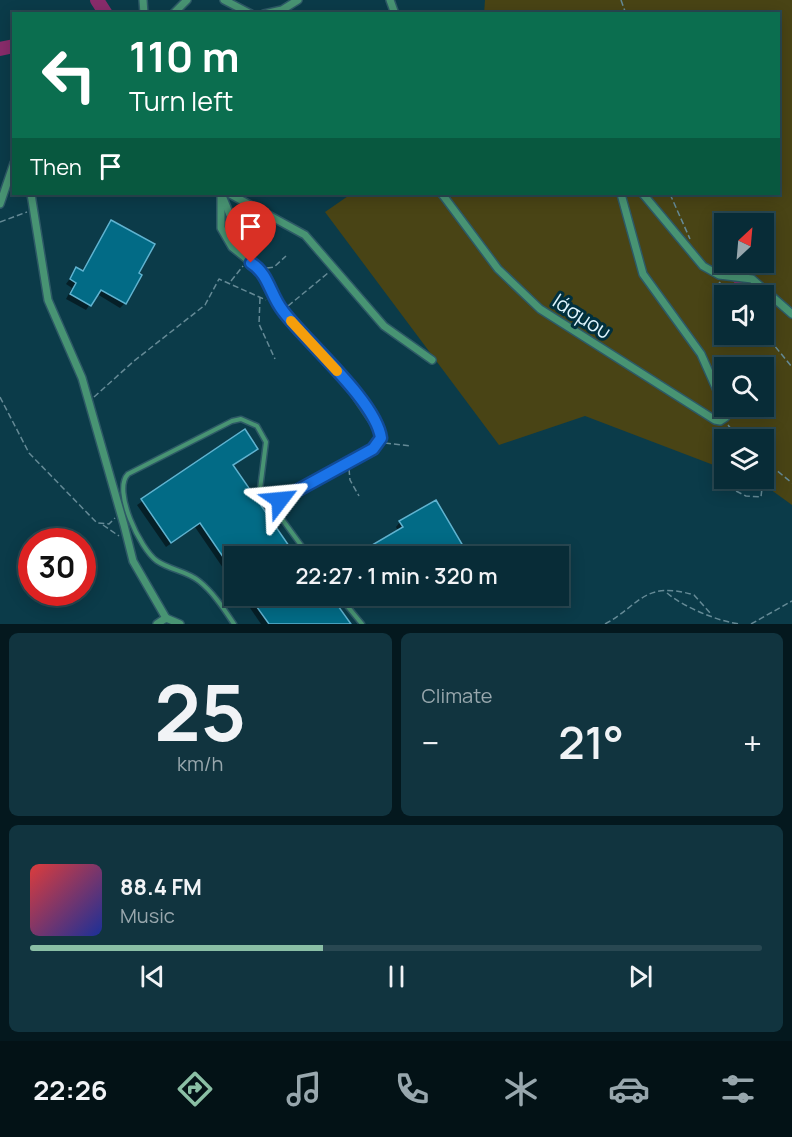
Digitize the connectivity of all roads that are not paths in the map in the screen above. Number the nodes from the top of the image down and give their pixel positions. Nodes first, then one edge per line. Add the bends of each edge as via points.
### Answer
1 (187, 0) edge
2 (224, 0) edge
3 (298, 0) edge
4 (175, 12) edge
5 (247, 12) edge
6 (273, 12) edge
7 (12, 169) edge
8 (31, 195) edge
9 (221, 195) edge
10 (221, 195) edge
11 (232, 195) edge
12 (443, 195) edge
13 (621, 195) edge
14 (644, 195) edge
15 (0, 204) edge
16 (237, 232) dead end
17 (792, 314) edge
18 (432, 360) dead end
19 (714, 383) edge
20 (725, 417) edge
21 (280, 500) dead end
22 (302, 546) edge
23 (347, 606) edge
24 (166, 618) junction
25 (157, 624) edge
26 (180, 624) edge
27 (234, 624) edge
28 (362, 624) edge

1 - 4 street
2 - 5 street
3 - 6 street
7 - 15 street
8 - 24 street via 48,300 82,378 133,561
9 - 16 street
10 - 21 street via 221,228 232,247 261,270 276,303 358,396 380,432 380,441 373,449
11 - 18 street via 305,235 384,326
12 - 20 street, Ιάσμου via 498,269 540,309 707,415 720,421
13 - 19 street via 643,274 701,354
14 - 17 street via 703,266 714,273 738,275 758,283
22 - 27 lane via 260,489 267,448 264,436 252,422 237,420 133,471 123,482 131,520 147,552 157,561 193,576
23 - 28 lane
24 - 25 street
24 - 26 street

